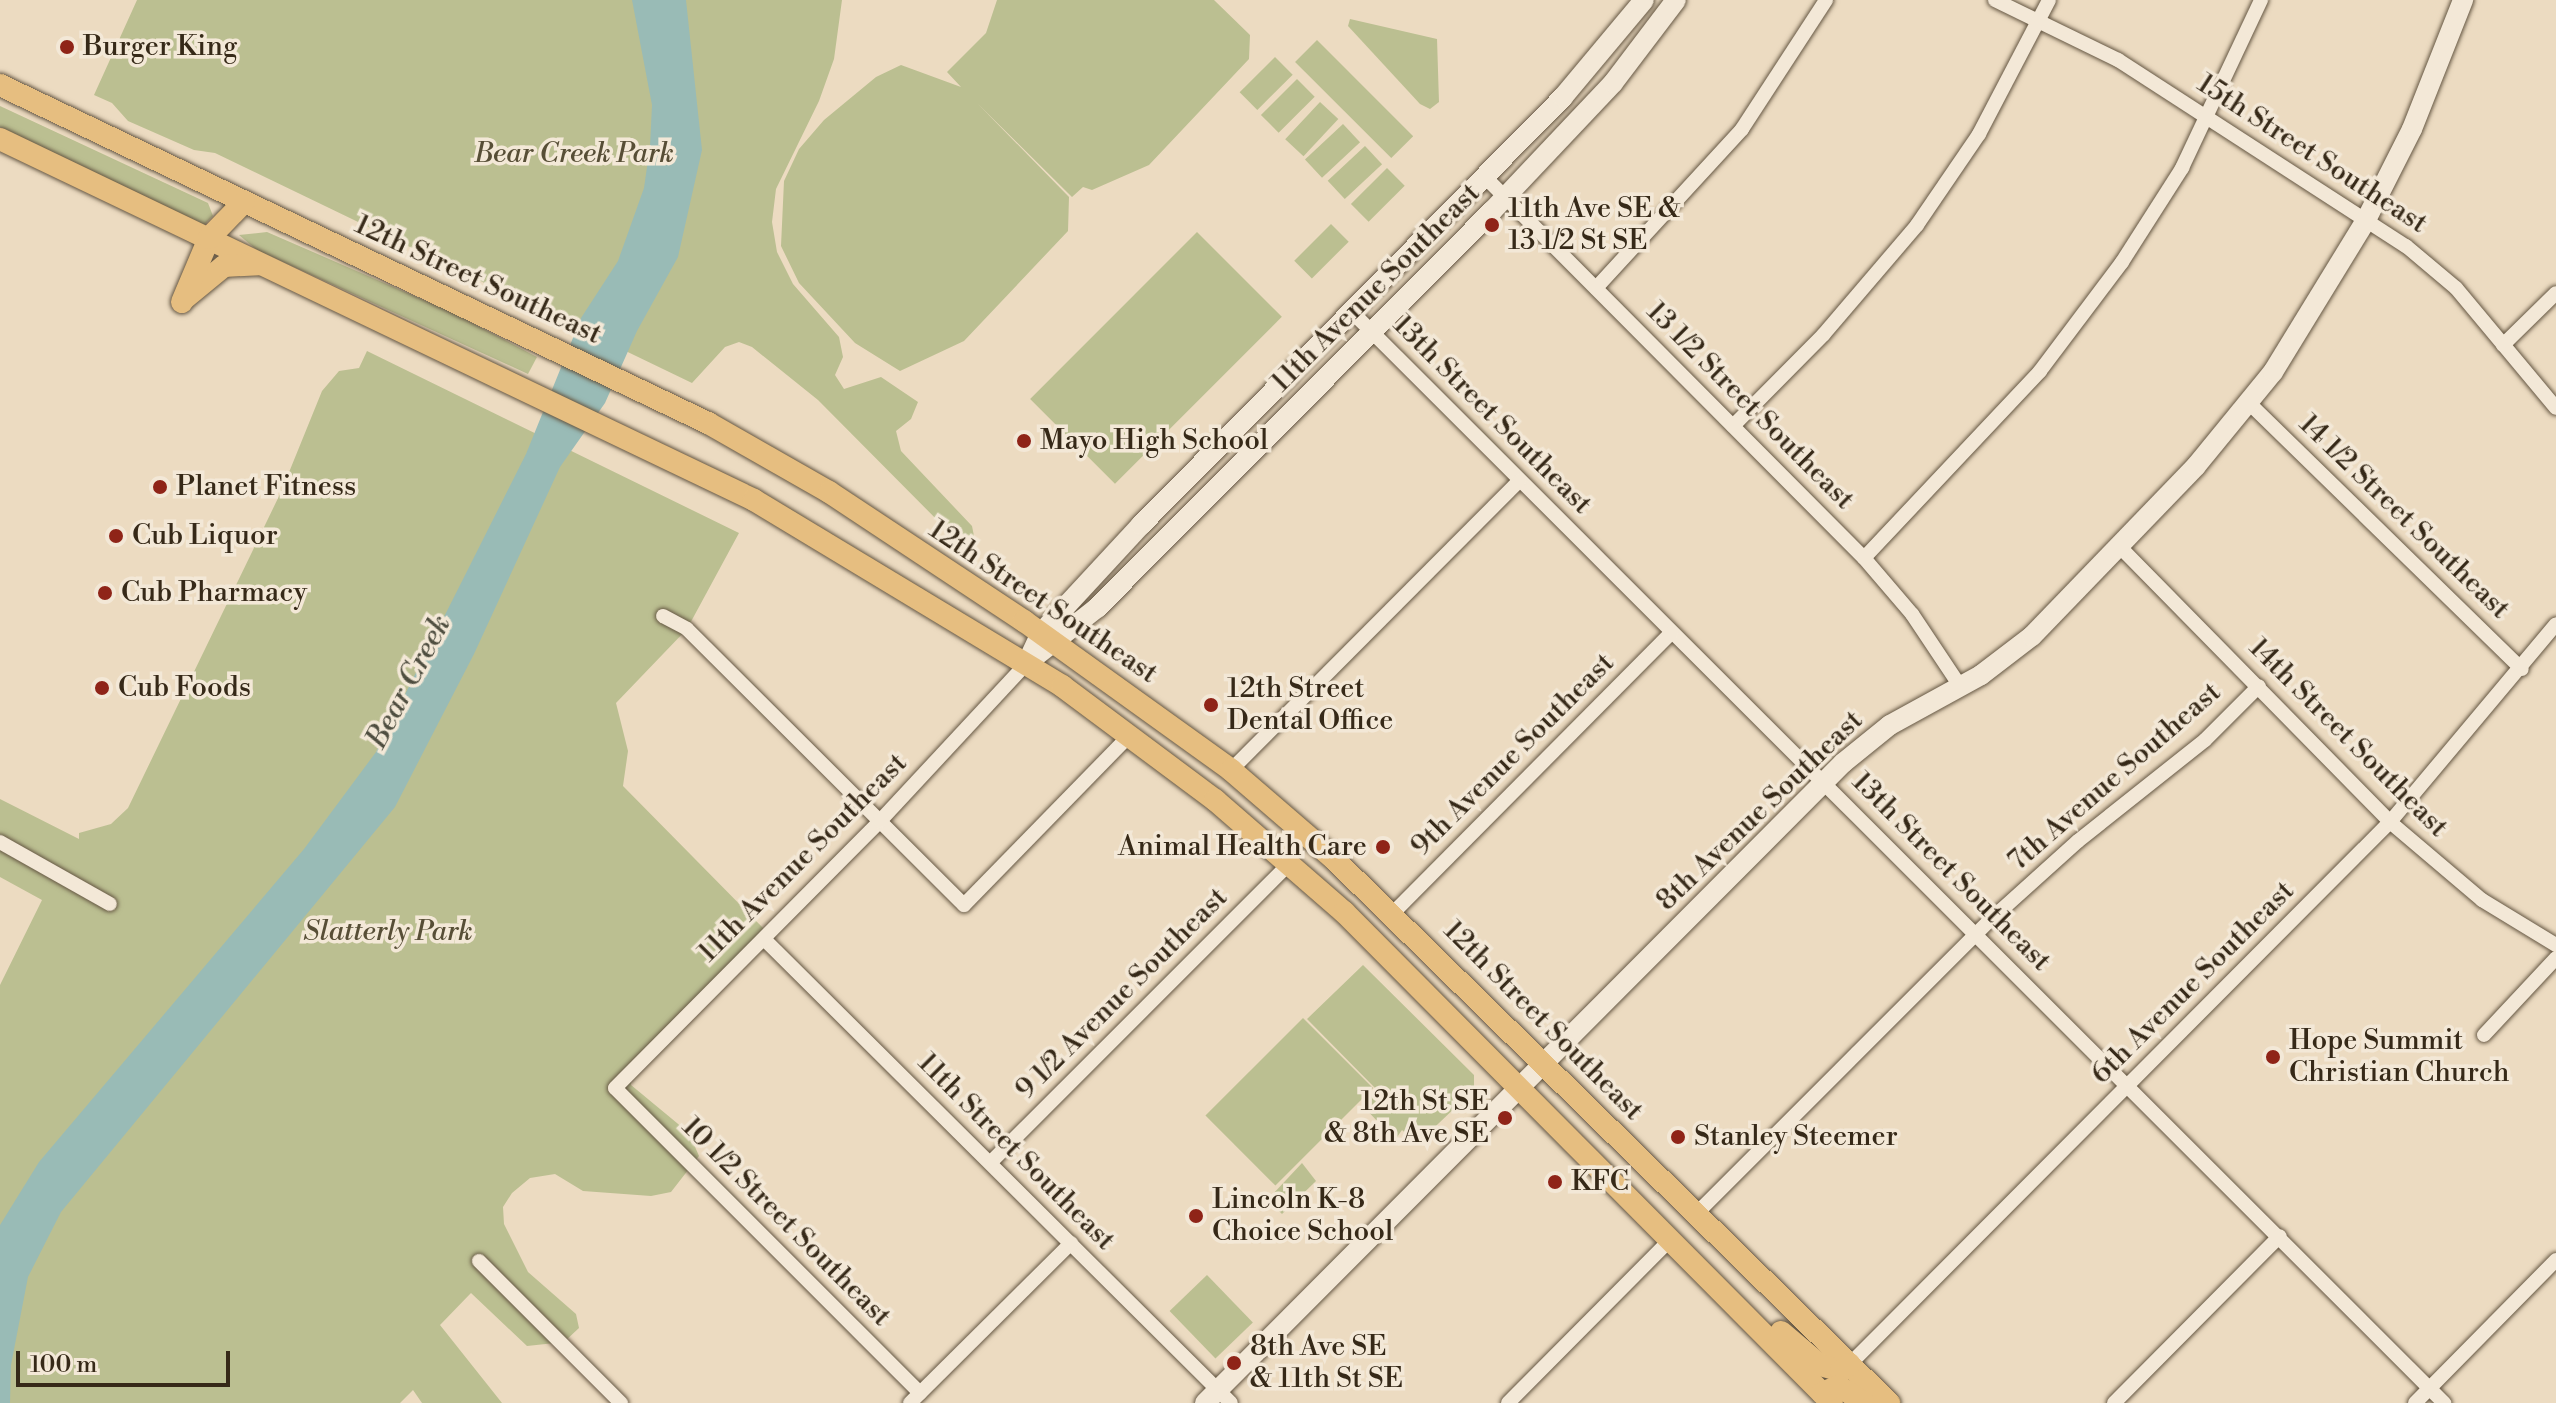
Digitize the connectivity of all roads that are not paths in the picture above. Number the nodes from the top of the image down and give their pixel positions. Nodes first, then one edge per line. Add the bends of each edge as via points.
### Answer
1 (1644, 0) edge
2 (1676, 0) edge
3 (1826, 0) edge
4 (1995, 0) edge
5 (2049, 0) edge
6 (2261, 0) edge
7 (2463, 0) edge
8 (2040, 21) junction
9 (0, 85) edge
10 (2208, 117) junction
11 (0, 139) edge
12 (1485, 177) junction
13 (1505, 197) junction
14 (244, 202) junction
15 (2366, 220) junction
16 (209, 238) junction
17 (264, 265) junction
18 (1596, 288) junction
19 (2556, 293) edge
20 (1352, 312) junction
21 (1373, 332) junction
22 (2503, 345) junction
23 (2249, 403) junction
24 (2556, 408) edge
25 (1733, 426) junction
26 (1520, 480) junction
27 (2120, 547) junction
28 (1864, 558) junction
29 (663, 616) dead end
30 (2556, 624) edge
31 (1671, 633) junction
32 (1048, 639) junction
33 (1027, 663) junction
34 (2522, 669) junction
35 (1960, 686) junction
36 (2259, 686) junction
37 (1129, 736) junction
38 (1231, 770) junction
39 (1824, 782) junction
40 (880, 821) junction
41 (2390, 822) junction
42 (0, 842) edge
43 (1290, 863) junction
44 (110, 904) dead end
45 (1393, 913) junction
46 (1976, 934) junction
47 (764, 939) junction
48 (2556, 945) edge
49 (2556, 958) edge
50 (2484, 1035) dead end
51 (1543, 1065) junction
52 (2128, 1085) junction
53 (1521, 1087) junction
54 (615, 1088) joint
55 (991, 1162) junction
56 (1698, 1212) junction
57 (2280, 1236) junction
58 (1671, 1239) junction
59 (1071, 1243) junction
60 (2556, 1260) edge
61 (479, 1261) dead end
62 (1739, 1309) junction
63 (1850, 1364) junction
64 (2429, 1389) junction
65 (915, 1398) edge
66 (1218, 1399) edge
67 (1822, 1400) edge
68 (621, 1403) edge
69 (1508, 1403) edge
70 (1864, 1403) edge
71 (1889, 1403) edge
72 (2114, 1403) edge
73 (2415, 1403) edge
74 (2444, 1403) edge

1 - 12 street, 11th Avenue Southeast via 1580,79
2 - 13 street, 11th Avenue Southeast via 1613,83
3 - 18 street via 1742,129
4 - 8 street, 15th Street Southeast
5 - 8 street
6 - 10 street
7 - 15 street, 8th Avenue Southeast via 2412,129
8 - 10 street, 15th Street Southeast via 2118,60
8 - 25 street via 1979,134 1917,225 1824,334
9 - 14 main road, 12th Street Southeast
10 - 15 street, 15th Street Southeast
10 - 28 street via 2149,222 2085,314 1967,453
11 - 16 main road
12 - 13 street, 13 1/2 Street Southeast
12 - 20 street, 11th Avenue Southeast
13 - 18 street, 13 1/2 Street Southeast
13 - 21 street, 11th Avenue Southeast
14 - 16 main road
14 - 32 main road, 12th Street Southeast via 641,390 829,492
15 - 22 street, 15th Street Southeast via 2432,267
15 - 23 street, 8th Avenue Southeast
16 - 17 main road
16 - 17 main road via 182,302 224,266
17 - 33 main road via 754,500
18 - 25 street, 13 1/2 Street Southeast
19 - 22 street
20 - 21 street, 13th Street Southeast
20 - 32 street, 11th Avenue Southeast via 1177,487
21 - 26 street, 13th Street Southeast
21 - 32 street, 11th Avenue Southeast
22 - 24 street, 15th Street Southeast
23 - 27 street, 8th Avenue Southeast
23 - 34 street, 14 1/2 Street Southeast
25 - 28 street, 13 1/2 Street Southeast
26 - 31 street, 13th Street Southeast
26 - 38 street
27 - 35 street, 8th Avenue Southeast via 2032,636
27 - 36 street, 14th Street Southeast
28 - 35 street, 13 1/2 Street Southeast via 1912,614
29 - 40 street via 687,629
30 - 34 street, 6th Avenue Southeast
31 - 39 street, 13th Street Southeast
31 - 45 street, 9th Avenue Southeast
32 - 33 street, 11th Avenue Southeast
32 - 38 main road, 12th Street Southeast
33 - 37 main road
33 - 40 street, 11th Avenue Southeast
34 - 41 street, 6th Avenue Southeast
35 - 39 street, 8th Avenue Southeast via 1890,725
36 - 41 street, 14th Street Southeast
36 - 46 street, 7th Avenue Southeast via 2205,740 2068,850
37 - 40 street via 964,905
37 - 43 main road
38 - 45 main road, 12th Street Southeast
39 - 46 street, 13th Street Southeast
39 - 51 street, 8th Avenue Southeast
40 - 47 street, 11th Avenue Southeast
41 - 48 street, 14th Street Southeast via 2482,900
41 - 52 street, 6th Avenue Southeast
42 - 44 street
43 - 53 main road
43 - 55 street, 9 1/2 Avenue Southeast
45 - 51 main road, 12th Street Southeast
46 - 52 street, 13th Street Southeast
46 - 56 street, 7th Avenue Southeast
47 - 54 street, 11th Avenue Southeast
47 - 55 street, 11th Street Southeast
49 - 50 street
51 - 53 street, 8th Avenue Southeast
51 - 56 main road, 12th Street Southeast
52 - 57 street, 13th Street Southeast
52 - 63 street, 6th Avenue Southeast
53 - 58 main road
53 - 66 street, 8th Avenue Southeast
54 - 65 street, 10 1/2 Street Southeast
55 - 59 street, 11th Street Southeast
56 - 63 main road, 12th Street Southeast
57 - 64 street, 13th Street Southeast
57 - 72 street
58 - 62 main road
58 - 69 street
59 - 65 street
59 - 66 street, 11th Street Southeast
60 - 64 street
61 - 68 street
62 - 63 main road via 1760,1315 1820,1365 1841,1371
62 - 67 main road
63 - 71 main road, 12th Street Southeast
64 - 73 street
64 - 74 street, 13th Street Southeast
67 - 70 main road via 1839,1386

